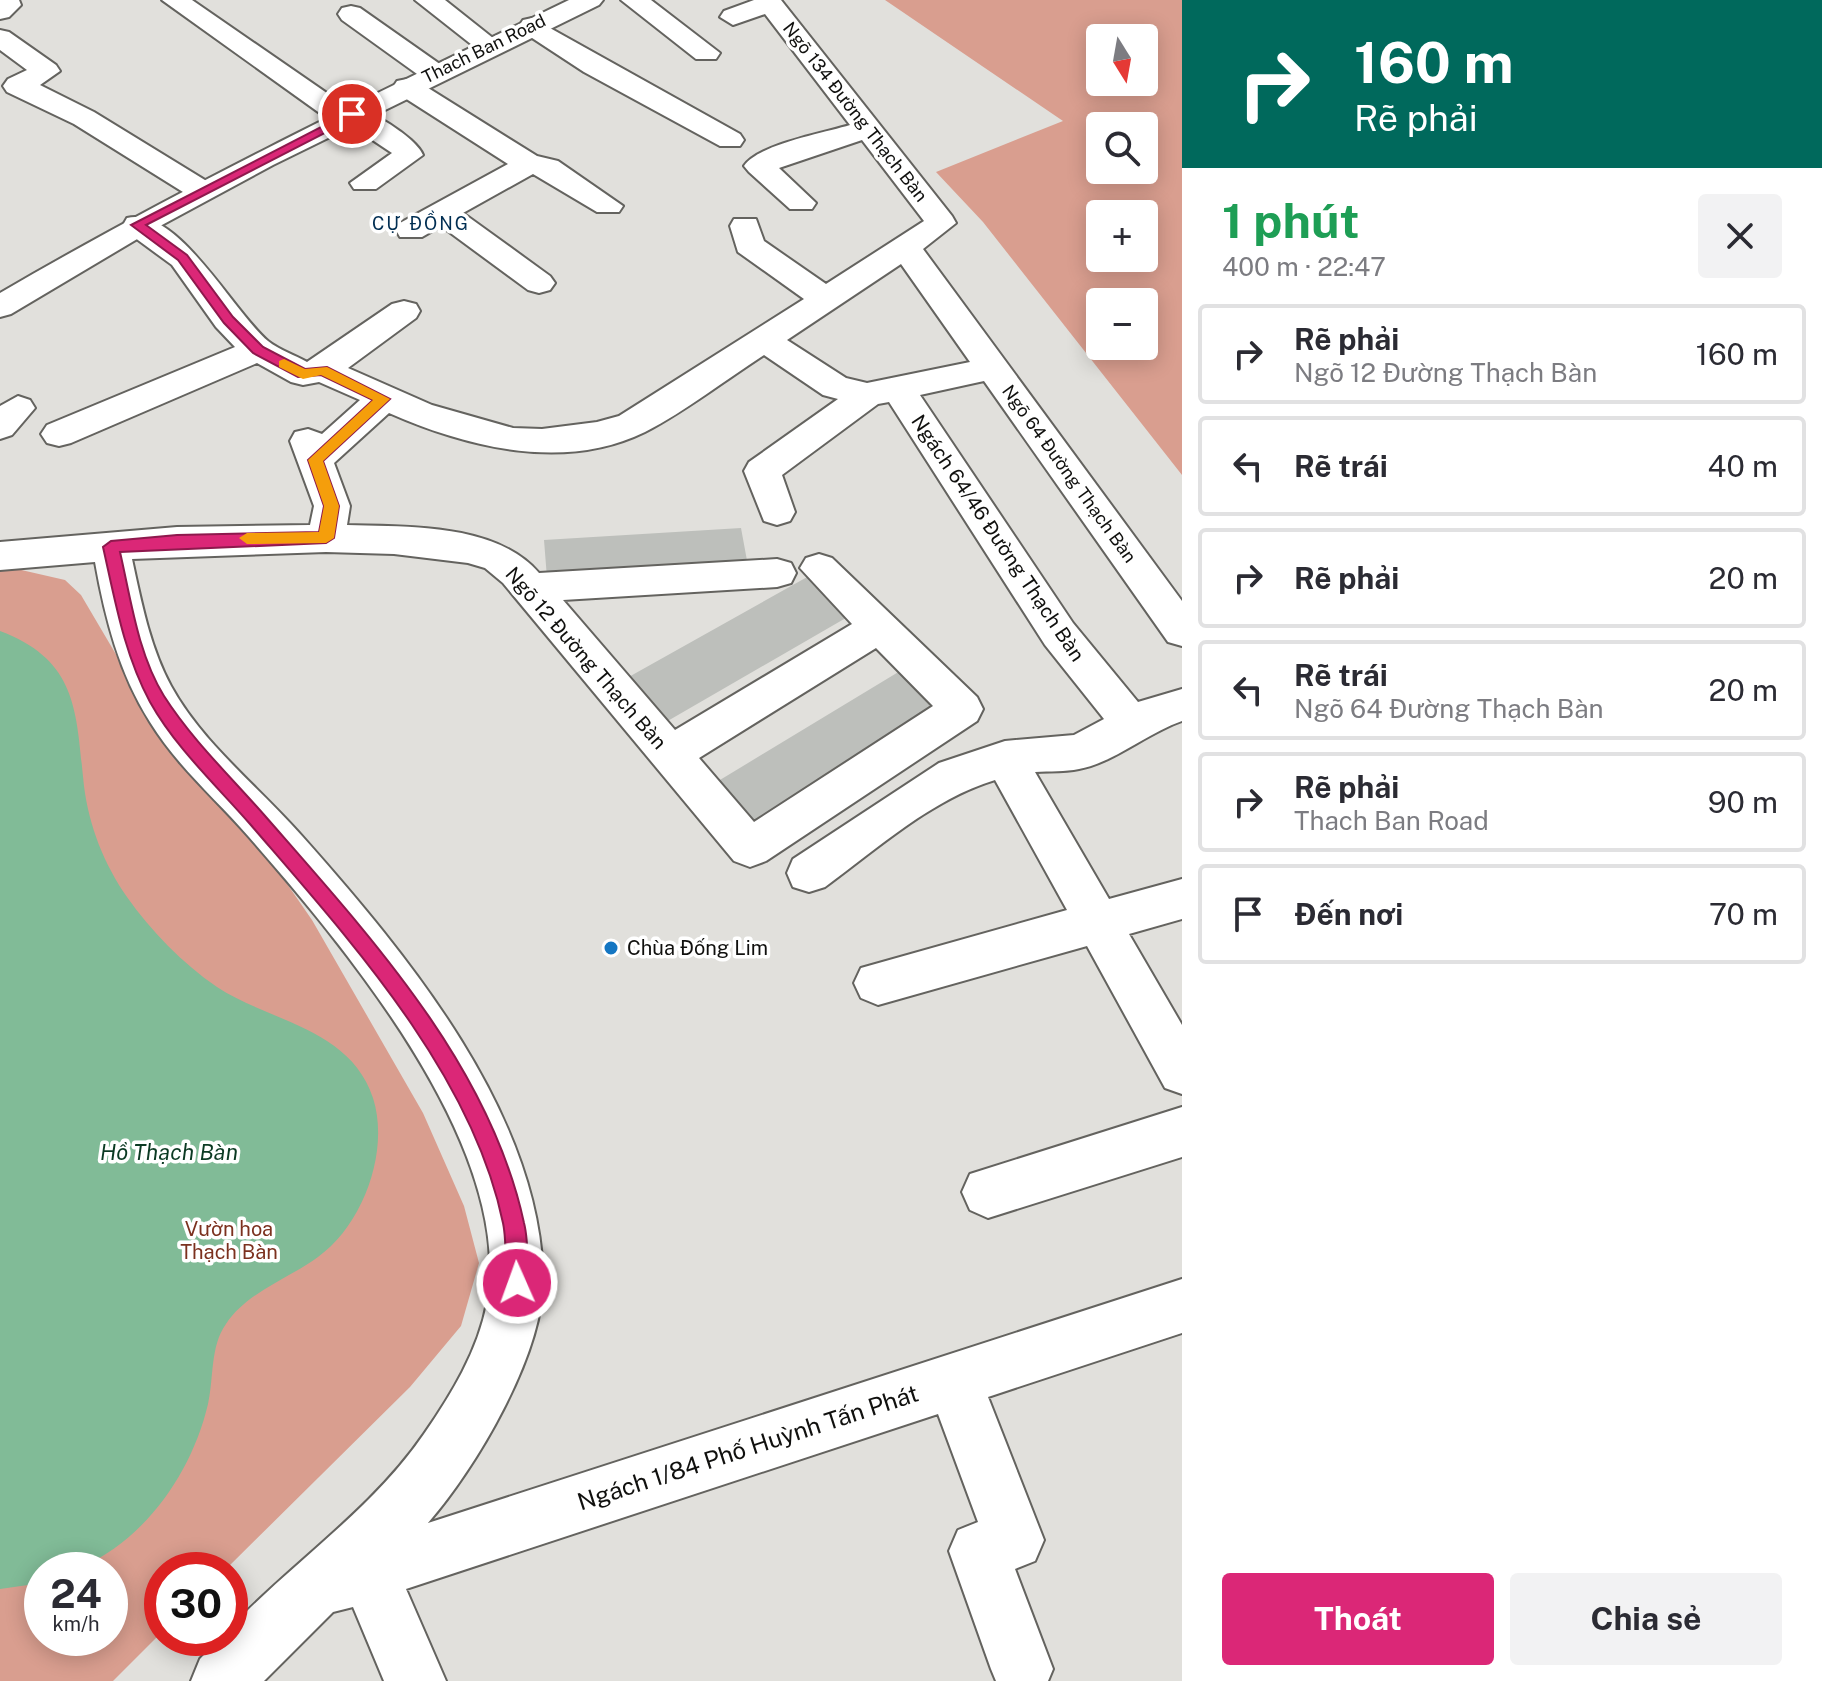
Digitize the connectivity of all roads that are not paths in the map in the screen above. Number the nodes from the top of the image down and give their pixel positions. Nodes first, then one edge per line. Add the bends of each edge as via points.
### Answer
1 (6, 0) edge
2 (175, 0) edge
3 (428, 0) edge
4 (634, 0) edge
5 (577, 2) edge
6 (769, 2) edge
7 (0, 11) edge
8 (351, 14) dead end
9 (733, 17) dead end
10 (532, 26) junction
11 (0, 38) edge
12 (490, 46) junction
13 (706, 53) dead end
14 (434, 73) junction
15 (407, 87) junction
16 (9, 90) edge
17 (348, 116) junction
18 (869, 129) junction
19 (730, 140) dead end
20 (529, 164) junction
21 (365, 183) dead end
22 (202, 191) junction
23 (801, 203) dead end
24 (608, 206) dead end
25 (442, 212) junction
26 (138, 225) junction
27 (745, 226) dead end
28 (411, 230) dead end
29 (905, 247) junction
30 (539, 283) dead end
31 (826, 299) junction
32 (0, 307) edge
33 (404, 311) dead end
34 (764, 340) junction
35 (258, 350) junction
36 (992, 368) junction
37 (322, 370) junction
38 (882, 392) junction
39 (383, 399) junction
40 (59, 434) dead end
41 (777, 512) dead end
42 (326, 538) junction
43 (111, 547) junction
44 (0, 556) edge
45 (819, 568) dead end
46 (777, 573) dead end
47 (530, 588) junction
48 (879, 627) junction
49 (1182, 631) edge
50 (1182, 705) edge
51 (1131, 723) junction
52 (670, 754) junction
53 (1005, 758) junction
54 (809, 873) dead end
55 (1182, 899) edge
56 (1098, 922) junction
57 (878, 983) dead end
58 (1182, 1071) edge
59 (1182, 1132) edge
60 (988, 1192) dead end
61 (1182, 1306) edge
62 (954, 1381) junction
63 (341, 1581) junction
64 (1022, 1669) dead end
65 (222, 1681) edge
66 (415, 1681) edge

1 - 7 street via 8,5
2 - 17 street
3 - 12 street
4 - 13 street via 649,23
5 - 10 street, Thach Ban Road
6 - 9 street
6 - 18 street, Ngõ 134 Đường Thạch Bàn
8 - 14 street
10 - 12 street, Thach Ban Road
10 - 19 street
11 - 16 street via 46,71
12 - 14 street, Thach Ban Road
14 - 15 street, Thach Ban Road
15 - 17 street, Thach Ban Road
15 - 20 street
16 - 22 street via 84,118
17 - 21 street via 408,155
17 - 22 street, Thach Ban Road
18 - 23 street via 759,166
18 - 29 street, Ngõ 134 Đường Thạch Bàn via 941,223
20 - 24 street via 548,167
20 - 25 street
22 - 26 street, Thach Ban Road
25 - 28 street
25 - 30 street
26 - 32 street, Thach Ban Road
26 - 35 street via 183,258 228,320
27 - 31 street via 749,245
29 - 31 street
29 - 36 street
31 - 34 street
33 - 37 street
34 - 38 street via 835,387
34 - 39 street via 660,407 612,431 525,441
35 - 37 street via 303,374
35 - 40 street
36 - 38 street, Ngõ 64 Đường Thạch Bàn
36 - 49 street, Ngõ 64 Đường Thạch Bàn
37 - 39 street
38 - 41 street via 762,471
38 - 51 street, Ngách 64/46 Đường Thạch Bàn via 1059,634
39 - 42 street via 312,451 332,506
42 - 43 street, Ngõ 12 Đường Thạch Bàn
42 - 47 street, Ngõ 12 Đường Thạch Bàn via 468,549 498,558
43 - 44 street, Ngõ 12 Đường Thạch Bàn
43 - 63 street via 138,660 158,700 363,941 434,1045 469,1104 514,1225 517,1283 504,1338 448,1450
45 - 48 street
46 - 47 street
47 - 52 street, Ngõ 12 Đường Thạch Bàn
48 - 52 street
48 - 52 street, Ngõ 12 Đường Thạch Bàn via 962,709 750,848
50 - 51 street
51 - 53 street via 1080,752
53 - 54 street via 929,789
53 - 56 street
55 - 56 street
56 - 57 street
56 - 58 street
59 - 60 street
61 - 62 street, Ngách 1/84 Phố Huỳnh Tấn Phát
62 - 63 street, Ngách 1/84 Phố Huỳnh Tấn Phát
62 - 64 street via 1014,1540 979,1551
63 - 65 street
63 - 66 street

